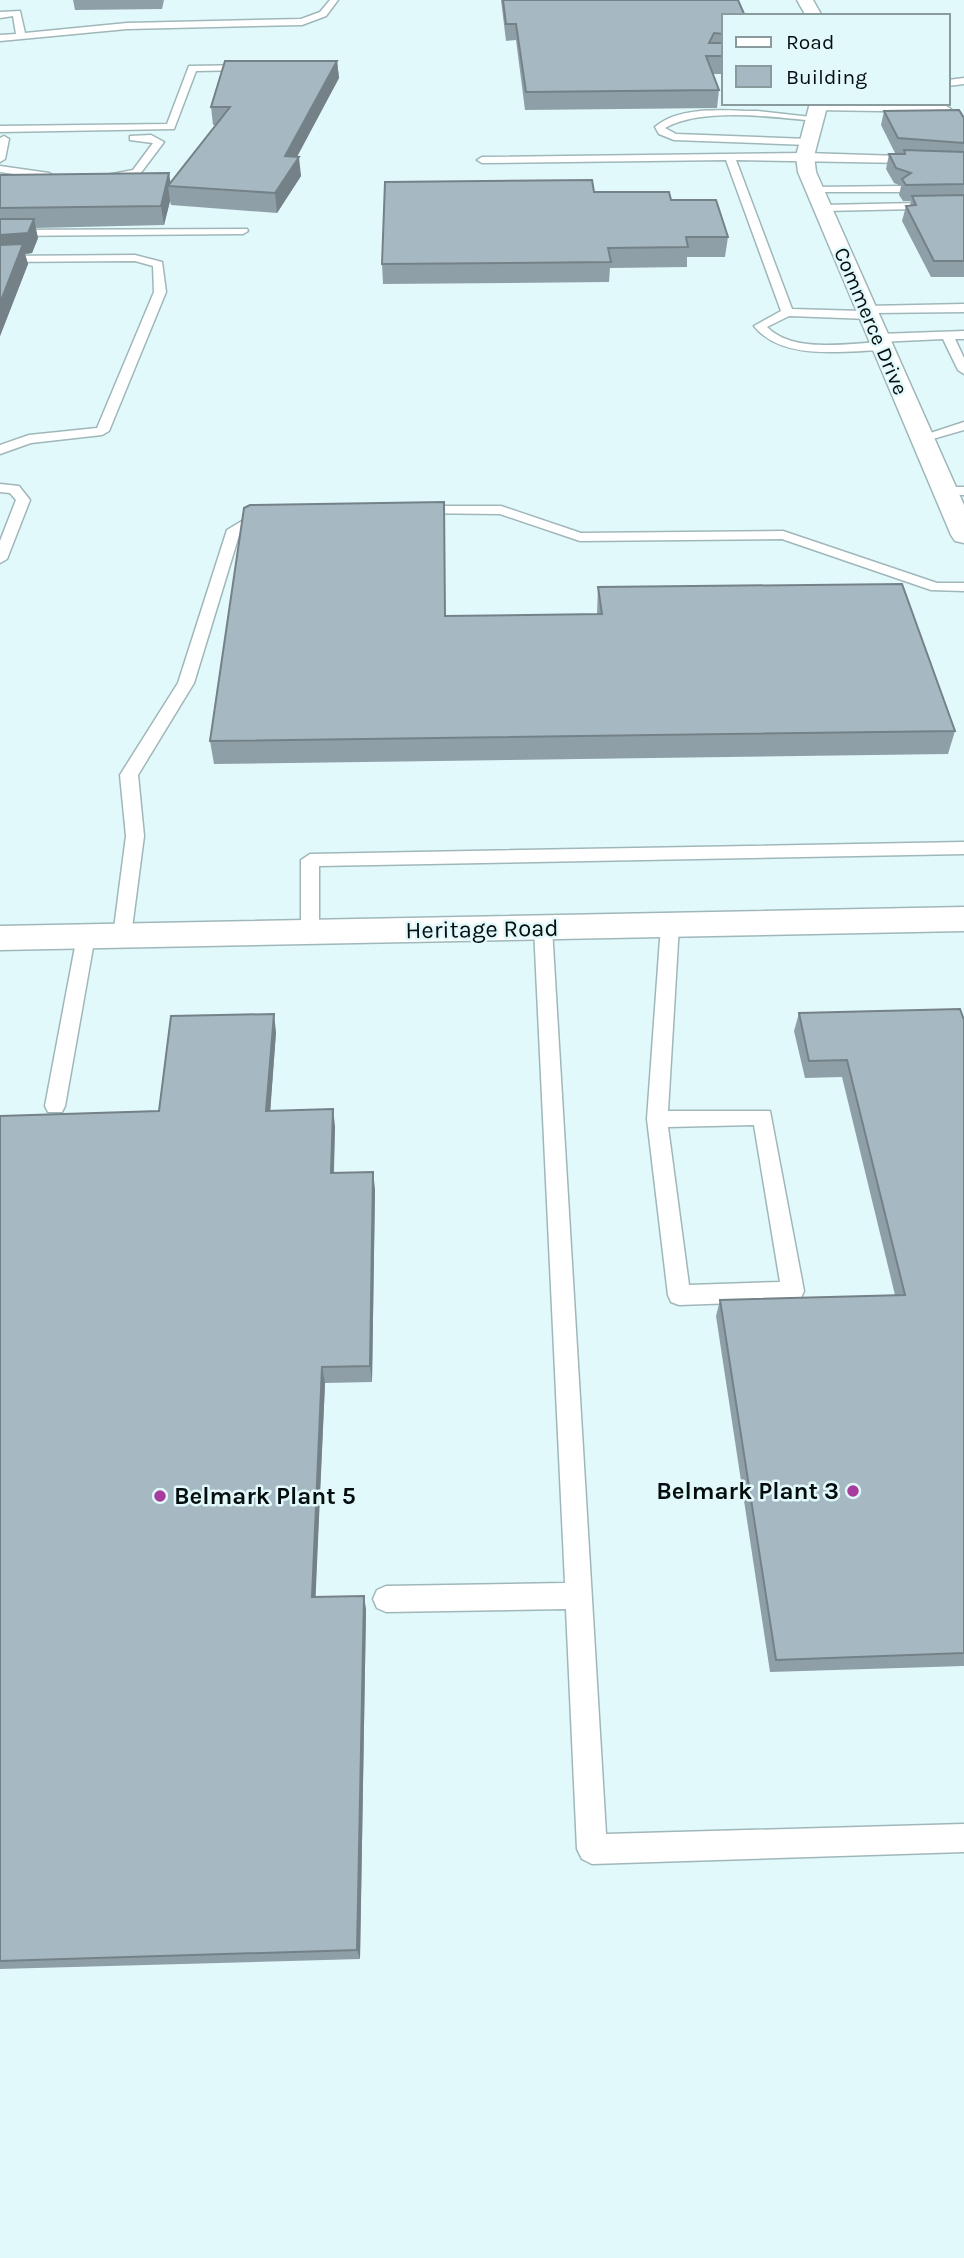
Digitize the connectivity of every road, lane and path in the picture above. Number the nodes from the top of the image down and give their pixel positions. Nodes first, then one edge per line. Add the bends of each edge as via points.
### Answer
1 (15, 0) edge
2 (334, 0) edge
3 (17, 13) junction
4 (0, 15) edge
5 (21, 35) junction
6 (0, 38) edge
7 (260, 67) edge
8 (946, 109) edge
9 (817, 110) edge
10 (1, 136) edge
11 (806, 149) junction
12 (730, 157) junction
13 (0, 159) edge
14 (482, 160) dead end
15 (964, 161) edge
16 (0, 169) edge
17 (57, 177) edge
18 (92, 178) edge
19 (901, 189) edge
20 (819, 199) junction
21 (964, 205) edge
22 (243, 230) dead end
23 (0, 233) edge
24 (0, 259) edge
25 (964, 308) edge
26 (787, 312) junction
27 (868, 312) junction
28 (964, 335) edge
29 (948, 338) junction
30 (881, 342) junction
31 (964, 370) edge
32 (964, 426) edge
33 (922, 438) junction
34 (0, 450) edge
35 (0, 488) edge
36 (954, 491) edge
37 (403, 510) edge
38 (277, 511) edge
39 (964, 535) edge
40 (0, 559) edge
41 (964, 587) edge
42 (964, 848) edge
43 (964, 919) edge
44 (670, 925) junction
45 (543, 928) junction
46 (310, 932) junction
47 (86, 936) junction
48 (121, 936) junction
49 (0, 938) edge
50 (55, 1105) dead end
51 (657, 1119) junction
52 (577, 1596) junction
53 (386, 1599) dead end
54 (964, 1838) edge

1 - 3 lane
2 - 5 lane via 323,14 302,22 127,26
3 - 4 lane
3 - 5 lane
5 - 6 lane
7 - 10 lane via 192,68 171,127
8 - 9 lane
9 - 11 street
9 - 11 lane via 680,118 660,127 674,137
10 - 13 lane
10 - 18 lane via 151,138 159,142 136,172
11 - 12 lane
11 - 15 lane
11 - 20 street, Commerce Drive via 805,166
12 - 14 lane
12 - 26 lane
16 - 17 lane
19 - 20 lane
20 - 21 lane
20 - 27 street, Commerce Drive
22 - 23 lane
24 - 34 lane via 135,258 158,264 160,292 102,431 29,439
25 - 27 lane
26 - 27 lane
26 - 30 lane via 760,326 766,336 806,346
27 - 30 street, Commerce Drive
28 - 29 lane
29 - 30 lane
29 - 31 lane
30 - 33 street, Commerce Drive
32 - 33 lane
33 - 36 street, Commerce Drive
35 - 40 lane via 14,489 23,500
36 - 39 street, Commerce Drive
37 - 41 lane via 501,510 580,537 783,535 936,587
38 - 48 lane via 263,511 234,530 186,683 129,775 135,836
42 - 46 lane via 310,860
43 - 44 street, Heritage Road
44 - 45 street, Heritage Road
44 - 51 lane
45 - 46 street, Heritage Road
45 - 52 lane
46 - 48 street, Heritage Road
47 - 48 street, Heritage Road
47 - 49 street, Heritage Road
47 - 50 lane
51 - 51 lane via 679,1295 793,1292 763,1117
52 - 53 lane
52 - 54 lane via 592,1849

